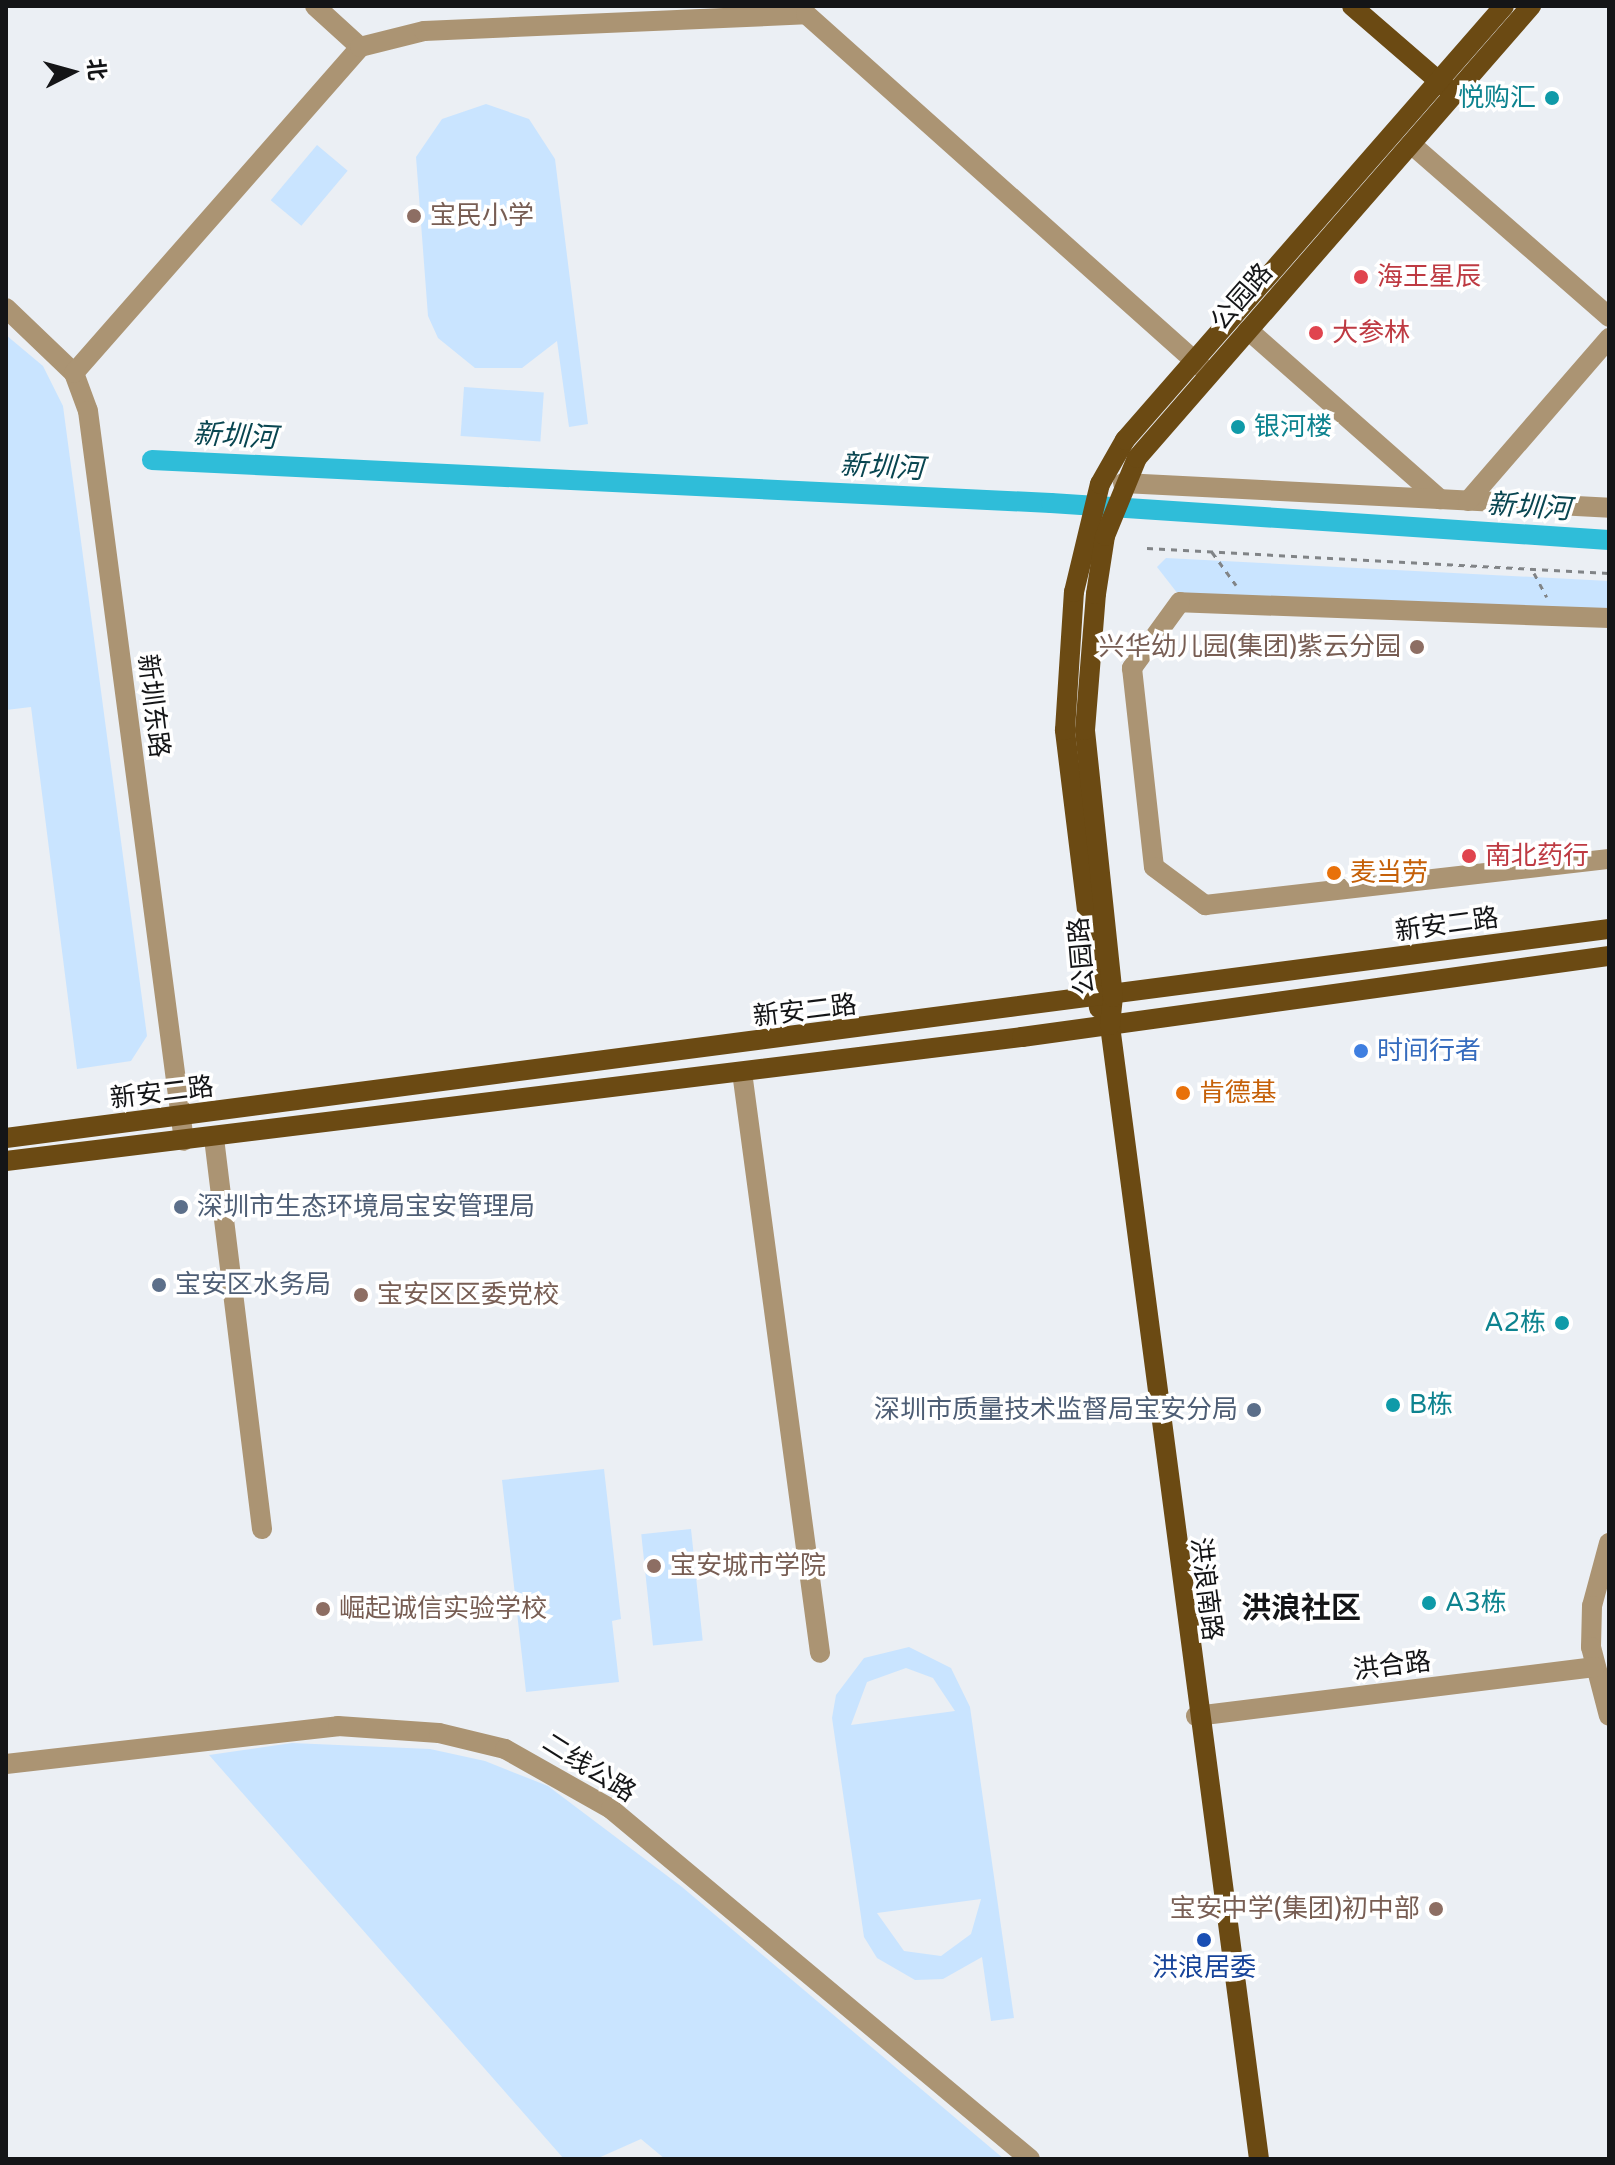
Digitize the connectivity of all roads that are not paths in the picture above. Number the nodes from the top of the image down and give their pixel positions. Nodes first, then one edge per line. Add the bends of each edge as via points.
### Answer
1 (315, 6) edge
2 (1352, 6) edge
3 (1504, 6) edge
4 (1531, 6) edge
5 (810, 10) edge
6 (360, 47) junction
7 (1446, 87) junction
8 (1411, 144) junction
9 (6, 308) edge
10 (1609, 317) edge
11 (1248, 330) junction
12 (1609, 338) edge
13 (1202, 367) junction
14 (74, 373) junction
15 (1123, 483) junction
16 (1440, 499) junction
17 (1468, 501) junction
18 (1609, 508) edge
19 (1609, 618) edge
20 (1609, 859) edge
21 (1609, 929) edge
22 (1609, 956) edge
23 (1103, 998) junction
24 (1110, 1025) junction
25 (742, 1072) junction
26 (181, 1117) junction
27 (6, 1138) edge
28 (214, 1138) junction
29 (184, 1141) junction
30 (6, 1161) edge
31 (262, 1529) dead end
32 (1609, 1543) edge
33 (820, 1653) dead end
34 (1595, 1667) junction
35 (1196, 1716) junction
36 (1609, 1716) edge
37 (6, 1764) edge
38 (1030, 2159) edge
39 (1259, 2159) edge

1 - 6 street
2 - 7 main road
3 - 7 main road, 公园路
4 - 7 main road, 公园路
5 - 6 street via 424,31
5 - 13 street
6 - 14 street
7 - 8 main road, 公园路
7 - 13 main road, 公园路
8 - 10 street
8 - 11 main road, 公园路
9 - 14 street, 新圳东路
11 - 13 main road, 公园路
11 - 16 street
12 - 17 street
13 - 15 main road, 公园路
13 - 23 main road, 公园路 via 1125,440 1100,484 1084,534 1065,730
14 - 26 street, 新圳东路 via 88,411
15 - 16 street
15 - 23 main road, 公园路 via 1105,536 1085,730
16 - 17 street
17 - 18 street
19 - 20 street via 1180,602 1132,668 1154,867 1205,905
21 - 23 main road, 新安二路
22 - 24 main road, 新安二路
23 - 24 main road, 公园路
23 - 26 main road, 新安二路
24 - 25 main road, 新安二路
24 - 35 main road, 洪浪南路
25 - 28 main road, 新安二路
25 - 33 street
26 - 27 main road, 新安二路
26 - 29 street, 新圳东路
28 - 29 main road, 新安二路
28 - 31 street
29 - 30 main road, 新安二路
32 - 34 street via 1592,1606
34 - 35 street, 洪合路
34 - 36 street
35 - 39 main road, 洪浪南路
37 - 38 street, 二线公路 via 338,1726 439,1733 505,1749 611,1809

